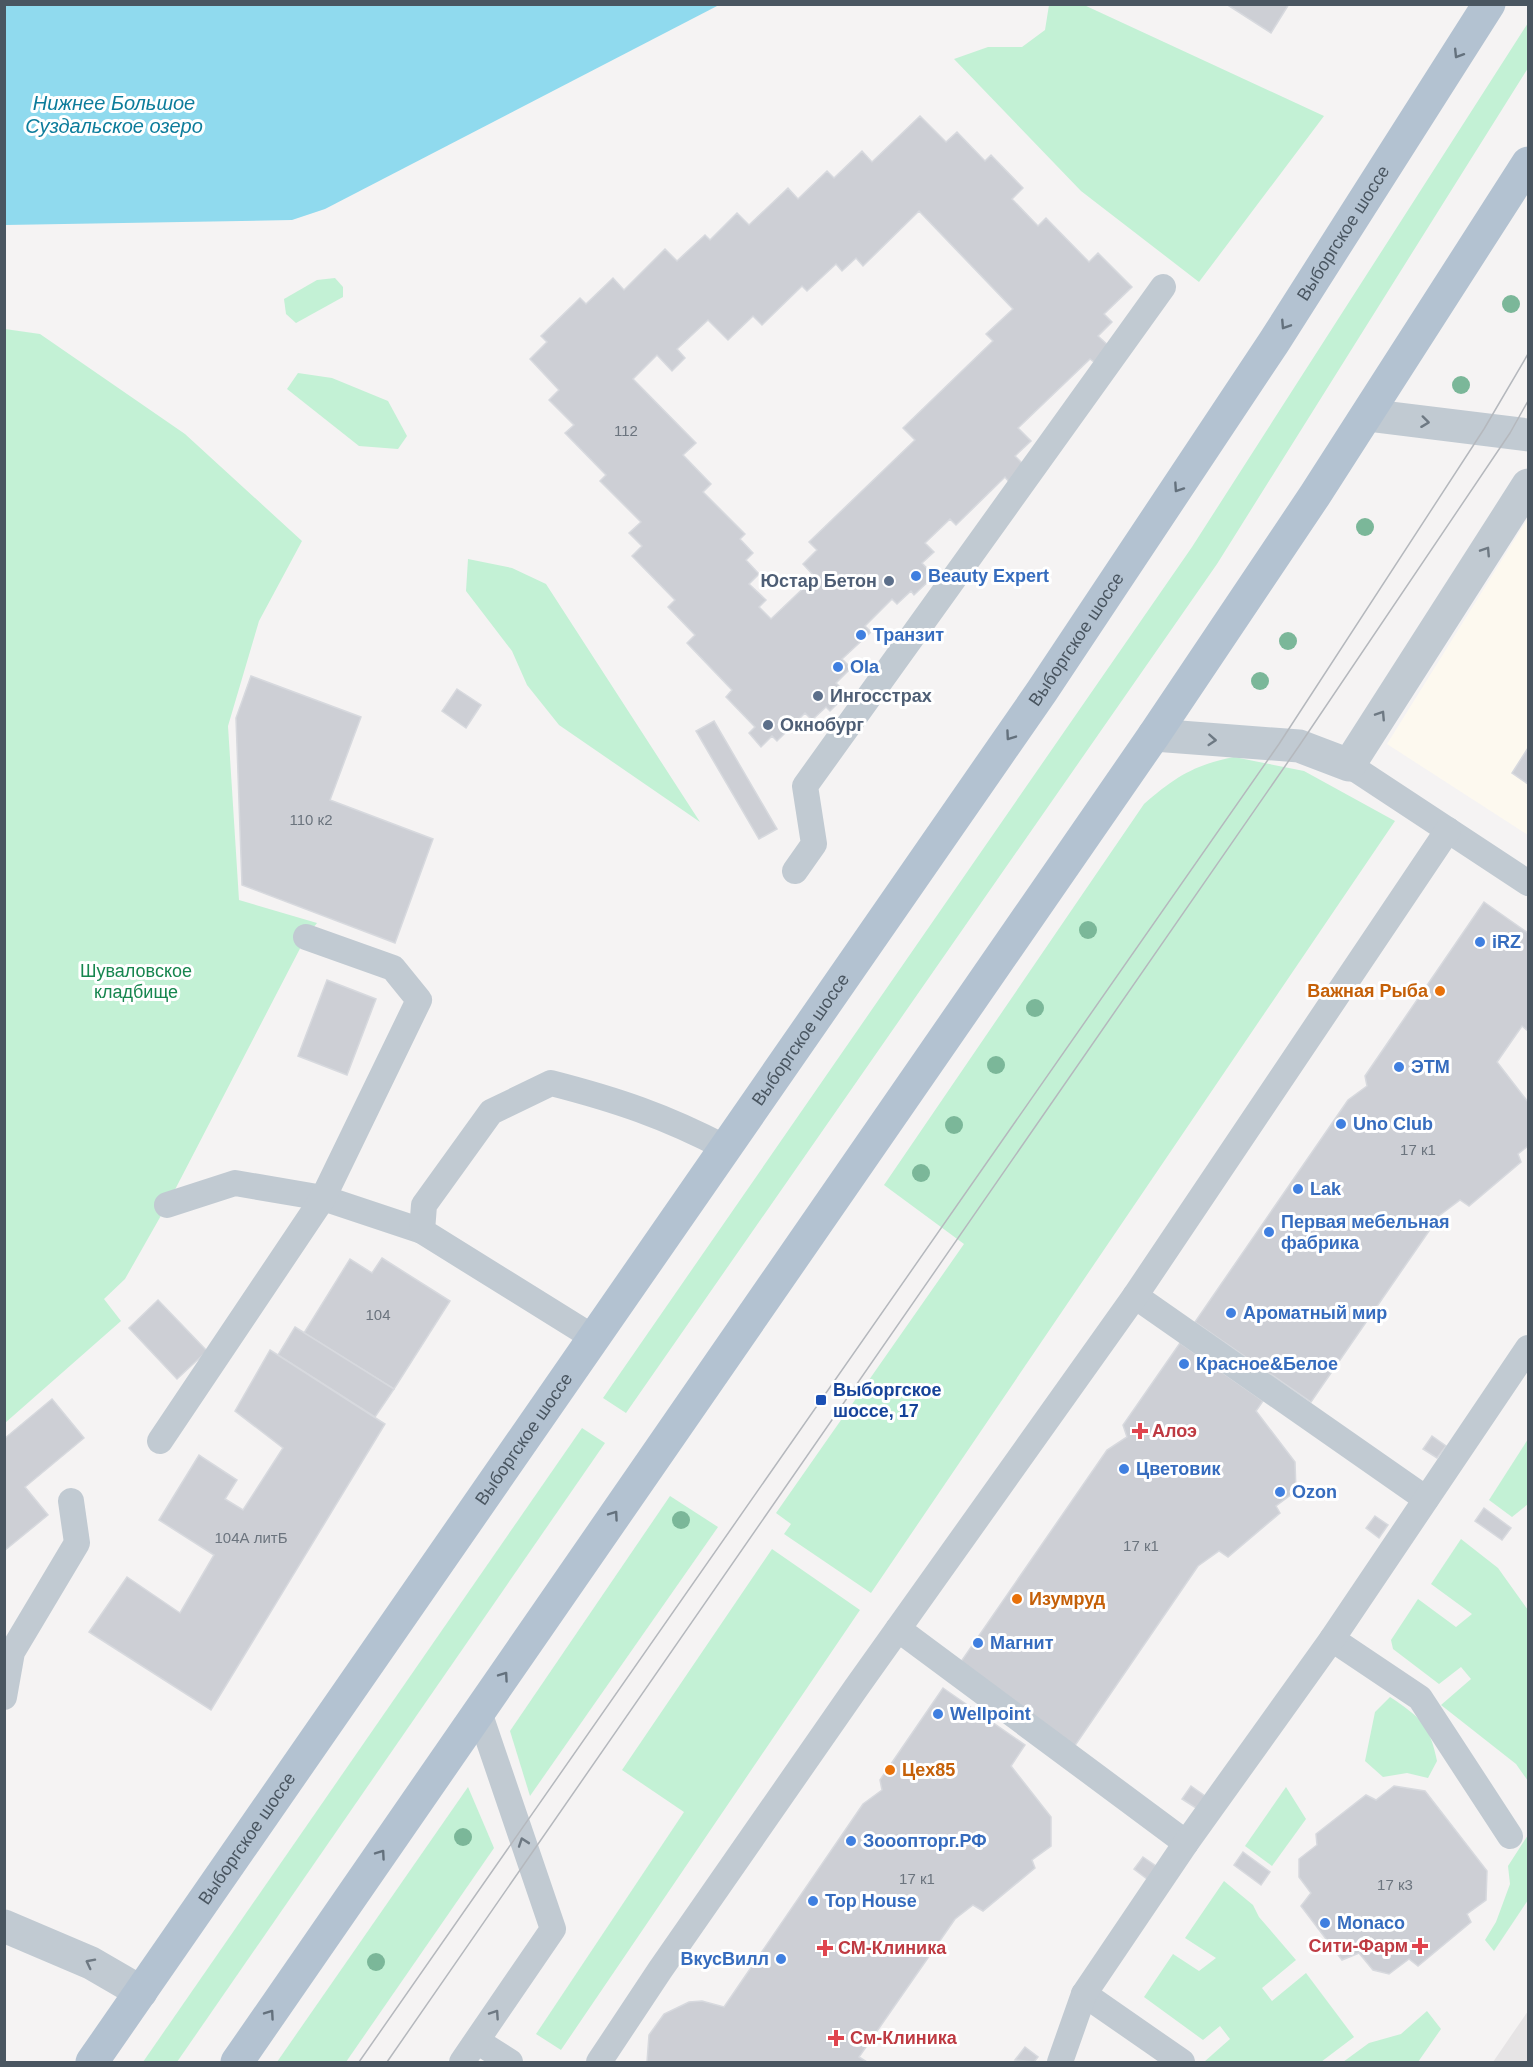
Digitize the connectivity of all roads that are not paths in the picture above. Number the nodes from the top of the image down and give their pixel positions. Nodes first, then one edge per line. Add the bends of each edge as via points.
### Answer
1 (1489, 4) edge
2 (1528, 163) edge
3 (1163, 287) dead end
4 (1367, 415) junction
5 (1528, 435) edge
6 (1528, 485) edge
7 (1154, 735) junction
8 (1349, 765) junction
9 (1448, 830) junction
10 (795, 871) dead end
11 (1528, 883) edge
12 (306, 937) dead end
13 (726, 1148) junction
14 (323, 1198) junction
15 (167, 1205) dead end
16 (422, 1231) junction
17 (1135, 1296) junction
18 (594, 1338) junction
19 (1528, 1348) edge
20 (160, 1441) dead end
21 (1426, 1499) junction
22 (71, 1501) dead end
23 (898, 1629) junction
24 (1332, 1639) junction
25 (8, 1650) edge
26 (4, 1697) edge
27 (479, 1712) junction
28 (1510, 1836) dead end
29 (1185, 1843) junction
30 (4, 1926) edge
31 (141, 1992) junction
32 (1084, 1994) junction
33 (477, 2041) junction
34 (92, 2062) edge
35 (237, 2062) edge
36 (462, 2062) edge
37 (510, 2062) edge
38 (599, 2062) edge
39 (1060, 2062) edge
40 (1182, 2062) edge

1 -> 13 main road, Выборгское шоссе via 1159,517
2 - 4 main road
3 - 10 lane via 805,786 814,844
4 -> 5 street
4 - 7 main road
8 -> 6 street
7 -> 8 street via 1299,746
27 -> 7 main road
8 - 9 lane
9 - 11 lane
9 - 17 lane
12 - 14 lane via 393,968 419,1000
13 - 16 lane via 678,1123 624,1102 551,1083 491,1112 424,1205
13 - 18 main road, Выборгское шоссе
14 - 15 lane via 235,1183
14 - 16 lane
14 - 20 lane
16 - 18 lane
17 - 21 lane
17 - 23 lane
18 - 31 main road, Выборгское шоссе
19 - 21 lane
21 - 24 lane
22 - 25 lane via 77,1543
23 - 29 lane
23 - 38 lane
24 - 28 lane via 1420,1698
24 - 29 lane
25 - 26 lane
33 -> 27 lane via 553,1929
35 -> 27 main road
29 - 32 lane
31 -> 30 street via 91,1963
31 - 34 main road, Выборгское шоссе
32 - 39 lane
32 - 40 lane
33 - 36 lane
33 - 37 lane

